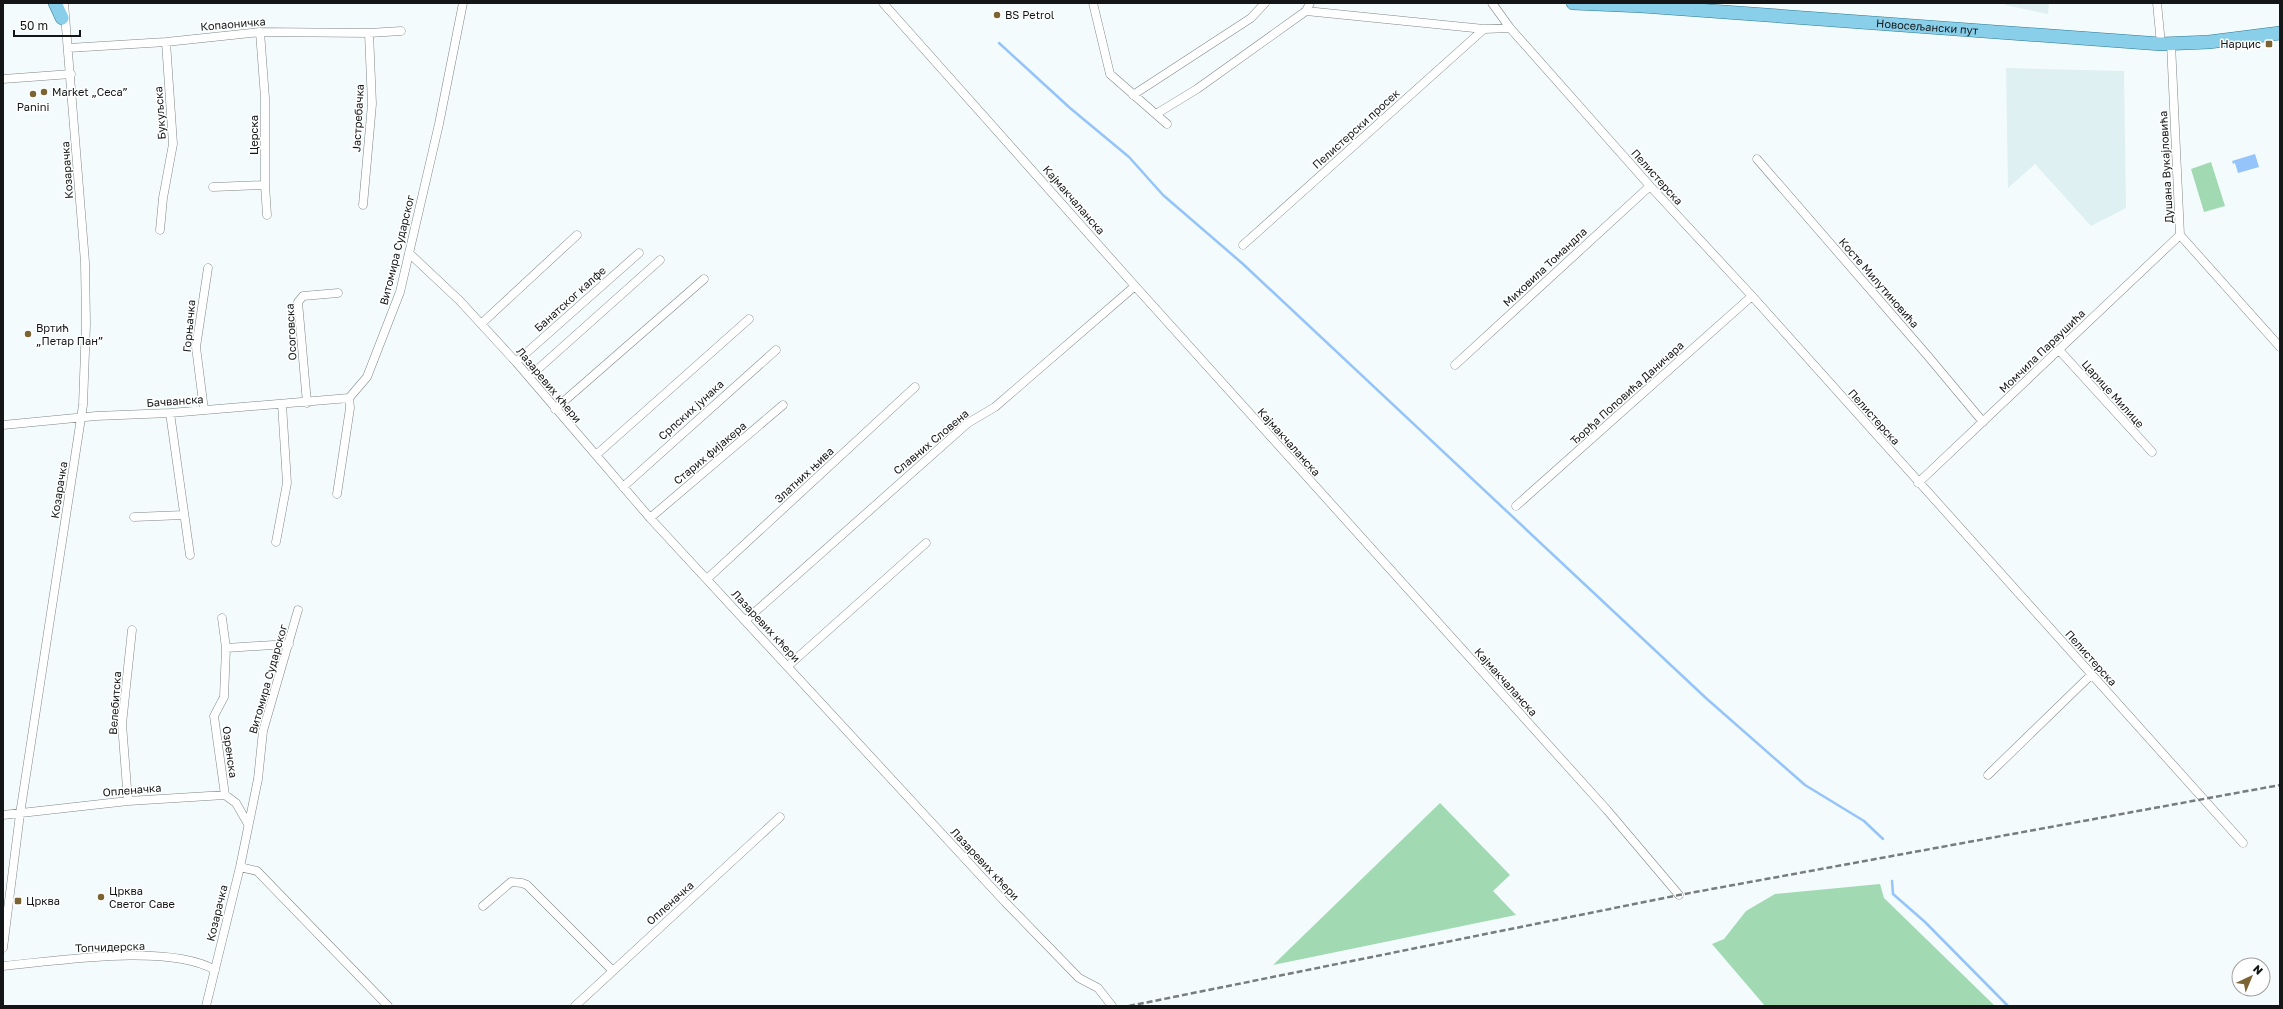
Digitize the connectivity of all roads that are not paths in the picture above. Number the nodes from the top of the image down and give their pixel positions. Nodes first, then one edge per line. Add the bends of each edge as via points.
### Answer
1 (55, 3) edge
2 (59, 3) edge
3 (64, 3) edge
4 (67, 3) edge
5 (463, 3) edge
6 (883, 3) edge
7 (1093, 3) edge
8 (1265, 3) edge
9 (1310, 3) edge
10 (1492, 3) edge
11 (1573, 3) edge
12 (2157, 3) edge
13 (1306, 11) junction
14 (64, 17) junction
15 (1510, 28) junction
16 (1484, 29) junction
17 (401, 31) dead end
18 (260, 32) junction
19 (369, 33) junction
20 (2280, 33) edge
21 (166, 42) junction
22 (2166, 44) junction
23 (68, 48) junction
24 (71, 74) junction
25 (3, 79) edge
26 (1133, 95) junction
27 (1156, 114) junction
28 (1167, 124) dead end
29 (1757, 159) dead end
30 (265, 185) junction
31 (1650, 186) junction
32 (213, 187) dead end
33 (363, 205) dead end
34 (267, 215) dead end
35 (160, 230) dead end
36 (577, 235) dead end
37 (2180, 235) junction
38 (1242, 245) dead end
39 (409, 253) junction
40 (639, 253) dead end
41 (660, 260) dead end
42 (208, 268) dead end
43 (704, 279) dead end
44 (1134, 286) junction
45 (338, 293) dead end
46 (1752, 296) junction
47 (749, 320) dead end
48 (481, 324) junction
49 (2280, 347) edge
50 (776, 350) dead end
51 (2059, 350) junction
52 (516, 362) junction
53 (1455, 365) dead end
54 (529, 377) junction
55 (915, 387) dead end
56 (349, 398) junction
57 (308, 403) junction
58 (282, 404) junction
59 (783, 405) dead end
60 (555, 409) junction
61 (204, 410) junction
62 (170, 413) junction
63 (82, 418) junction
64 (1983, 422) junction
65 (3, 425) edge
66 (2152, 452) dead end
67 (596, 455) junction
68 (1918, 483) junction
69 (623, 487) junction
70 (337, 494) dead end
71 (1516, 506) dead end
72 (184, 515) junction
73 (134, 517) dead end
74 (650, 518) junction
75 (276, 542) dead end
76 (926, 543) dead end
77 (190, 555) dead end
78 (707, 579) junction
79 (298, 610) dead end
80 (222, 618) dead end
81 (746, 620) junction
82 (132, 630) dead end
83 (289, 644) junction
84 (226, 648) junction
85 (788, 666) junction
86 (2091, 675) junction
87 (1988, 775) dead end
88 (225, 795) junction
89 (128, 801) junction
90 (3, 814) edge
91 (20, 814) junction
92 (780, 817) dead end
93 (248, 824) junction
94 (2243, 844) dead end
95 (240, 866) junction
96 (1680, 895) dead end
97 (483, 906) dead end
98 (3, 948) edge
99 (3, 966) edge
100 (215, 970) junction
101 (612, 971) junction
102 (206, 1006) edge
103 (388, 1006) edge
104 (574, 1006) edge
105 (1112, 1006) edge

1 - 14 main road
2 - 14 street, Козарачка
3 - 14 street, Козарачка
4 - 14 main road
5 - 39 street, Витомира Сударског via 439,124
6 - 44 street, Кајмакчаланска
7 - 26 street via 1110,74
8 - 26 street via 1251,18
9 - 13 street
10 - 15 street, Пелистерска
11 - 22 main road, Новосељански пут
12 - 22 street, Душана Вукајловића
13 - 16 street
13 - 27 street via 1197,89
14 - 23 street, Козарачка
15 - 16 street
15 - 31 street, Пелистерска
16 - 38 street, Пелистерски просек
17 - 19 street, Копаоничка
18 - 19 street, Копаоничка
18 - 21 street, Копаоничка
18 - 30 street, Церска via 265,98
19 - 33 street, Јастребачка via 372,104
20 - 22 main road, Новосељански пут via 2209,42
21 - 23 street, Копаоничка
21 - 35 street, Букуљска via 173,144
22 - 37 street, Душана Вукајловића
23 - 24 street, Козарачка
24 - 25 street
24 - 63 street, Козарачка via 86,262
26 - 27 street
27 - 28 street
29 - 64 street, Косте Милутиновића
30 - 32 street
30 - 34 street, Церска
31 - 46 street, Пелистерска
31 - 53 street, Миховила Томандла
36 - 48 street
37 - 49 street, Душана Вукајловића
37 - 51 street, Момчила Параушића
39 - 48 street, Лазаревих кћери
39 - 56 street, Витомира Сударског via 400,292 367,377
40 - 52 street, Банатског калфе
41 - 54 street
42 - 61 street, Горњачка via 196,347
43 - 60 street
44 - 81 street, Славних Словена via 995,407 968,423
44 - 96 street, Кајмакчаланска via 1607,810
45 - 57 street, Осоговска via 303,296 298,302
46 - 68 street, Пелистерска
46 - 71 street, Ђорђа Поповића Даничара
47 - 67 street
48 - 52 street, Лазаревих кћери
50 - 69 street, Српских јунака
51 - 64 street, Момчила Параушића
51 - 66 street, Царице Милице
52 - 54 street, Лазаревих кћери
54 - 60 street, Лазаревих кћери
55 - 78 street, Златних њива
56 - 57 street, Бачванска
56 - 70 street via 350,408
57 - 58 street, Бачванска
58 - 61 street, Бачванска
58 - 75 street via 287,483
59 - 74 street, Старих фијакера
60 - 67 street, Лазаревих кћери
61 - 62 street, Бачванска
62 - 63 street, Бачванска
62 - 72 street
63 - 65 street, Бачванска
63 - 91 street, Козарачка
64 - 68 street, Момчила Параушића
67 - 69 street, Лазаревих кћери
68 - 86 street, Пелистерска
69 - 74 street, Лазаревих кћери
72 - 73 street
72 - 77 street
74 - 78 street, Лазаревих кћери
76 - 85 street
78 - 81 street, Лазаревих кћери
79 - 83 street, Витомира Сударског
80 - 84 street, Озренска
81 - 85 street, Лазаревих кћери
82 - 89 street, Велебитска via 122,724
83 - 84 street
83 - 93 street, Витомира Сударског via 263,731 258,779
84 - 88 street, Озренска via 224,697 214,716
85 - 105 street, Лазаревих кћери via 1005,902 1079,978 1098,988
86 - 87 street
86 - 94 street, Пелистерска
88 - 89 street, Опленачка
88 - 93 street via 236,803
89 - 91 street, Опленачка
90 - 91 street, Опленачка
91 - 98 street, Козарачка
92 - 101 street, Опленачка
93 - 95 street, Козарачка
95 - 100 street, Козарачка
95 - 103 street via 257,870
97 - 101 street via 511,882 527,885
99 - 100 street, Топчидерска via 113,956 181,958 203,963
100 - 102 street, Козарачка
101 - 104 street, Опленачка

